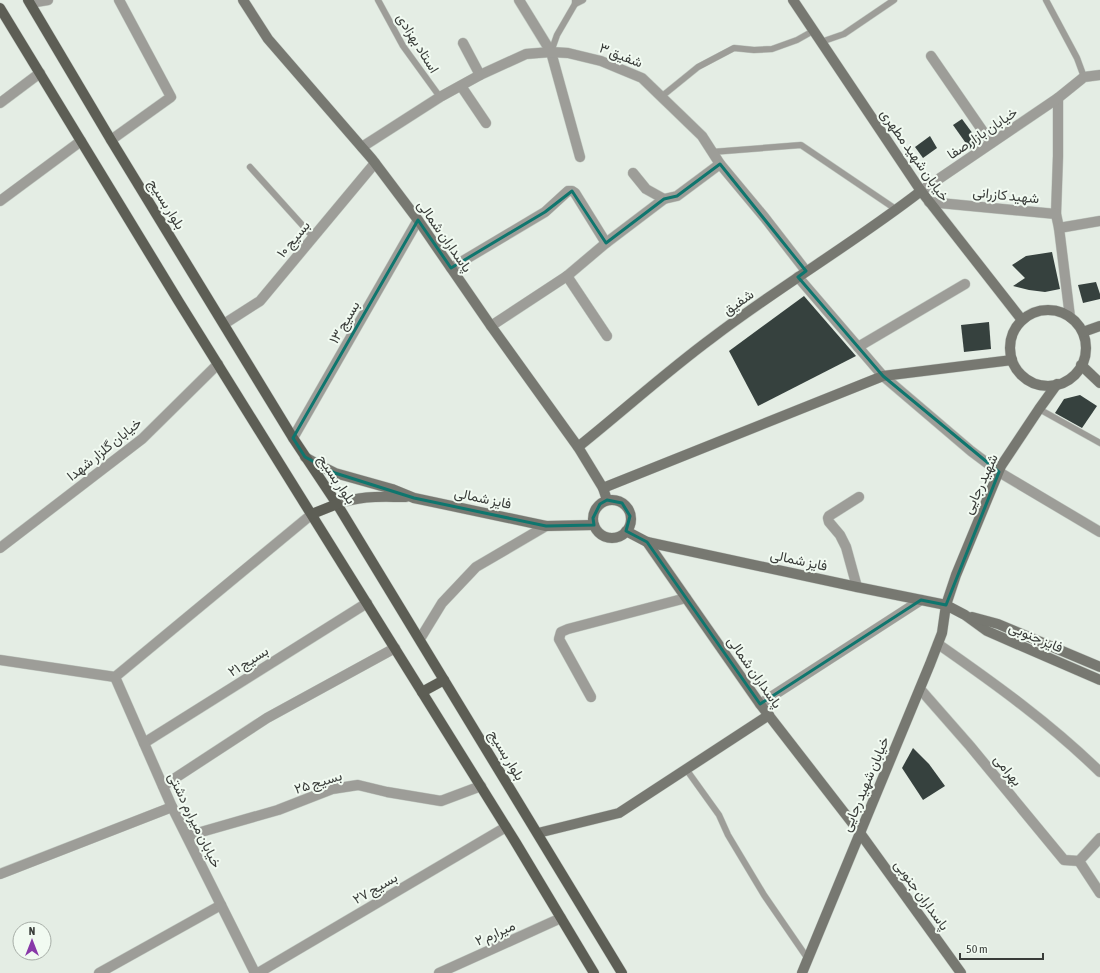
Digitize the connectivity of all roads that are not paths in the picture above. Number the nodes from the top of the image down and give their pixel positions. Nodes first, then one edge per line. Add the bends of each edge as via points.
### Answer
1 (48, 0) edge
2 (119, 0) edge
3 (243, 0) edge
4 (378, 0) edge
5 (519, 0) edge
6 (583, 0) edge
7 (792, 0) edge
8 (894, 0) edge
9 (1046, 0) edge
10 (29, 1) edge
11 (575, 2) edge
12 (0, 8) edge
13 (813, 30) junction
14 (821, 42) junction
15 (462, 43) dead end
16 (551, 52) junction
17 (932, 56) dead end
18 (40, 73) junction
19 (480, 75) junction
20 (1100, 75) edge
21 (1084, 77) junction
22 (461, 86) junction
23 (440, 97) junction
24 (661, 97) junction
25 (1058, 98) junction
26 (0, 103) edge
27 (486, 123) dead end
28 (111, 140) junction
29 (81, 141) junction
30 (991, 143) junction
31 (362, 147) junction
32 (712, 152) junction
33 (580, 157) dead end
34 (375, 163) junction
35 (720, 164) junction
36 (250, 167) dead end
37 (633, 173) dead end
38 (921, 191) junction
39 (664, 200) junction
40 (0, 201) edge
41 (929, 202) junction
42 (897, 210) junction
43 (1056, 214) junction
44 (418, 220) junction
45 (1100, 221) edge
46 (1059, 228) junction
47 (313, 238) junction
48 (606, 243) junction
49 (451, 268) junction
50 (802, 274) junction
51 (567, 276) junction
52 (965, 284) dead end
53 (1070, 316) junction
54 (1022, 320) junction
55 (224, 324) junction
56 (491, 326) junction
57 (1100, 326) edge
58 (1083, 332) junction
59 (606, 336) dead end
60 (858, 347) junction
61 (1012, 360) junction
62 (218, 364) junction
63 (1081, 365) junction
64 (883, 376) junction
65 (1100, 383) edge
66 (1057, 384) junction
67 (1039, 409) junction
68 (294, 438) junction
69 (1100, 443) edge
70 (578, 447) junction
71 (305, 457) junction
72 (999, 472) junction
73 (603, 488) junction
74 (859, 497) dead end
75 (414, 498) junction
76 (607, 500) junction
77 (338, 504) junction
78 (312, 514) junction
79 (594, 525) junction
80 (546, 526) junction
81 (626, 531) junction
82 (1100, 532) edge
83 (647, 542) junction
84 (0, 548) edge
85 (857, 587) junction
86 (686, 598) junction
87 (921, 600) junction
88 (367, 603) junction
89 (946, 605) junction
90 (965, 615) junction
91 (420, 640) junction
92 (938, 644) junction
93 (395, 648) junction
94 (0, 660) edge
95 (1100, 667) edge
96 (115, 677) junction
97 (444, 680) junction
98 (1100, 680) edge
99 (920, 689) junction
100 (422, 692) junction
101 (591, 697) dead end
102 (760, 704) junction
103 (769, 715) junction
104 (144, 743) junction
105 (686, 769) junction
106 (1100, 772) edge
107 (163, 786) junction
108 (481, 786) junction
109 (172, 807) junction
110 (506, 827) junction
111 (538, 833) junction
112 (860, 833) junction
113 (187, 836) junction
114 (1100, 838) edge
115 (1079, 861) junction
116 (0, 874) edge
117 (1100, 893) edge
118 (221, 905) junction
119 (561, 918) junction
120 (808, 959) junction
121 (99, 973) edge
122 (255, 973) edge
123 (258, 973) edge
124 (440, 973) edge
125 (594, 973) edge
126 (622, 973) edge
127 (802, 973) edge
128 (961, 973) edge

1 - 10 street
2 - 28 street via 171,97
3 - 31 main road, پاسداران شمالی via 268,39
4 - 23 lane, استاد بهزادی via 403,46
5 - 16 street
6 - 11 lane
7 - 13 main road, خیابان شهید مطهری
8 - 14 lane via 844,34
9 - 21 lane via 1077,58
10 - 28 main road, بلوار بسیج
11 - 16 lane
12 - 18 main road
13 - 14 main road, خیابان شهید مطهری
13 - 24 lane via 797,40 772,49 734,48 698,67
14 - 38 main road, خیابان شهید مطهری
15 - 19 street
16 - 19 street, شفیق ۳ via 526,54
16 - 24 street, شفیق ۳ via 568,53 601,61 642,78
16 - 33 street
17 - 30 street
18 - 26 street
18 - 29 main road
19 - 22 street, شفیق ۳
20 - 21 street
21 - 25 street
22 - 23 street, شفیق ۳
22 - 27 street
23 - 31 street, شفیق ۳
24 - 32 street, شفیق ۳ via 702,136
25 - 30 street, خیابان بازار صفا
25 - 43 street
28 - 55 main road, بلوار بسیج
29 - 40 street
29 - 62 main road
30 - 38 street, خیابان بازار صفا
31 - 34 main road, پاسداران شمالی
32 - 35 street, شفیق ۳
32 - 42 lane via 801,145
34 - 44 main road, پاسداران شمالی
34 - 47 street, بسیج ۱۰
35 - 39 street via 677,196
35 - 50 street, شفیق ۳ via 765,218
36 - 47 lane
37 - 39 street via 646,189
38 - 41 main road, خیابان شهید مطهری
38 - 42 main road, شفیق
39 - 48 street
41 - 43 street, شهید کازرانی
41 - 54 main road, خیابان شهید مطهری
42 - 50 main road, شفیق
43 - 46 street
44 - 49 main road, پاسداران شمالی
44 - 68 street, بسیج ۱۳
45 - 46 street
46 - 53 street
47 - 55 street, بسیج ۱۰ via 260,301
48 - 49 street via 575,193 568,191 545,212
48 - 51 street
49 - 56 main road, پاسداران شمالی
50 - 60 street, شفیق ۳
50 - 70 main road, شفیق via 712,338
51 - 56 street
51 - 59 street
52 - 60 street
53 - 54 main road via 1058,311 1045,310 1032,313
53 - 58 main road
54 - 61 main road via 1014,330 1010,343
55 - 68 main road, بلوار بسیج
56 - 70 main road, پاسداران شمالی
57 - 58 main road
58 - 63 main road via 1086,349
60 - 64 street, شفیق ۳
61 - 64 main road
61 - 66 main road via 1023,376 1033,383
62 - 78 main road
62 - 84 street, خیابان گلزار شهدا via 142,439
63 - 65 main road
63 - 66 main road via 1068,380
64 - 72 street, شفیق ۳
64 - 73 main road
66 - 67 main road, شهید رجایی
67 - 69 lane
67 - 72 main road, شهید رجایی
68 - 71 main road, بلوار بسیج
70 - 73 main road, پاسداران شمالی
71 - 75 main road, فایز شمالی via 335,473
71 - 77 main road, بلوار بسیج
72 - 82 street, شفیق ۳
72 - 89 main road, شهید رجایی
73 - 76 main road, پاسداران شمالی
74 - 85 street via 828,518 828,522 840,535 846,547
75 - 77 main road, فایز شمالی via 367,496
75 - 80 main road, فایز شمالی
76 - 79 main road via 595,510
76 - 81 main road via 615,500 628,508 630,524
77 - 78 main road
77 - 91 main road, بلوار بسیج
78 - 88 main road
78 - 96 street
79 - 80 main road, فایز شمالی
79 - 81 main road via 598,532 613,538
80 - 91 street via 476,567 442,603
81 - 83 main road, پاسداران شمالی
83 - 85 main road, فایز شمالی
83 - 86 main road, پاسداران شمالی
85 - 87 main road, فایز شمالی
86 - 101 street via 561,632 559,639
86 - 102 main road, پاسداران شمالی
87 - 89 main road, فایز شمالی
87 - 102 street
88 - 93 main road
88 - 104 street, بسیج ۲۱
89 - 90 main road, فایز جنوبی
89 - 92 main road, خیابان شهید رجایی
90 - 95 main road, فایز جنوبی via 998,624
90 - 98 main road, فایز جنوبی via 988,631
91 - 97 main road, بلوار بسیج
92 - 99 main road, خیابان شهید رجایی
92 - 106 street via 1024,706
93 - 100 main road
93 - 107 street via 267,718
94 - 96 street
96 - 104 street, خیابان میرارم دشتی
97 - 100 main road
97 - 111 main road, بلوار بسیج
99 - 112 main road, خیابان شهید رجایی
99 - 115 street, بهرامی via 1064,860
100 - 108 main road
102 - 103 main road, پاسداران شمالی
103 - 105 main road
103 - 112 main road, پاسداران شمالی
104 - 107 street, خیابان میرارم دشتی
105 - 111 main road via 619,813
105 - 120 lane via 719,815 764,895
107 - 109 street, خیابان میرارم دشتی
108 - 110 main road
108 - 113 street, بسیج ۲۵ via 441,801 358,785 332,789 278,810
109 - 113 street, خیابان میرارم دشتی
109 - 116 street
110 - 119 main road
110 - 123 street, بسیج ۲۷
111 - 126 main road, بلوار بسیج
112 - 120 main road, خیابان شهید رجایی
112 - 128 main road, پاسداران جنوبی
113 - 118 street, خیابان میرارم دشتی
114 - 115 street
115 - 117 street
118 - 121 street
118 - 122 street, خیابان میرارم دشتی
119 - 124 street, میرارم ۲
119 - 125 main road
120 - 127 main road, خیابان شهید رجایی

